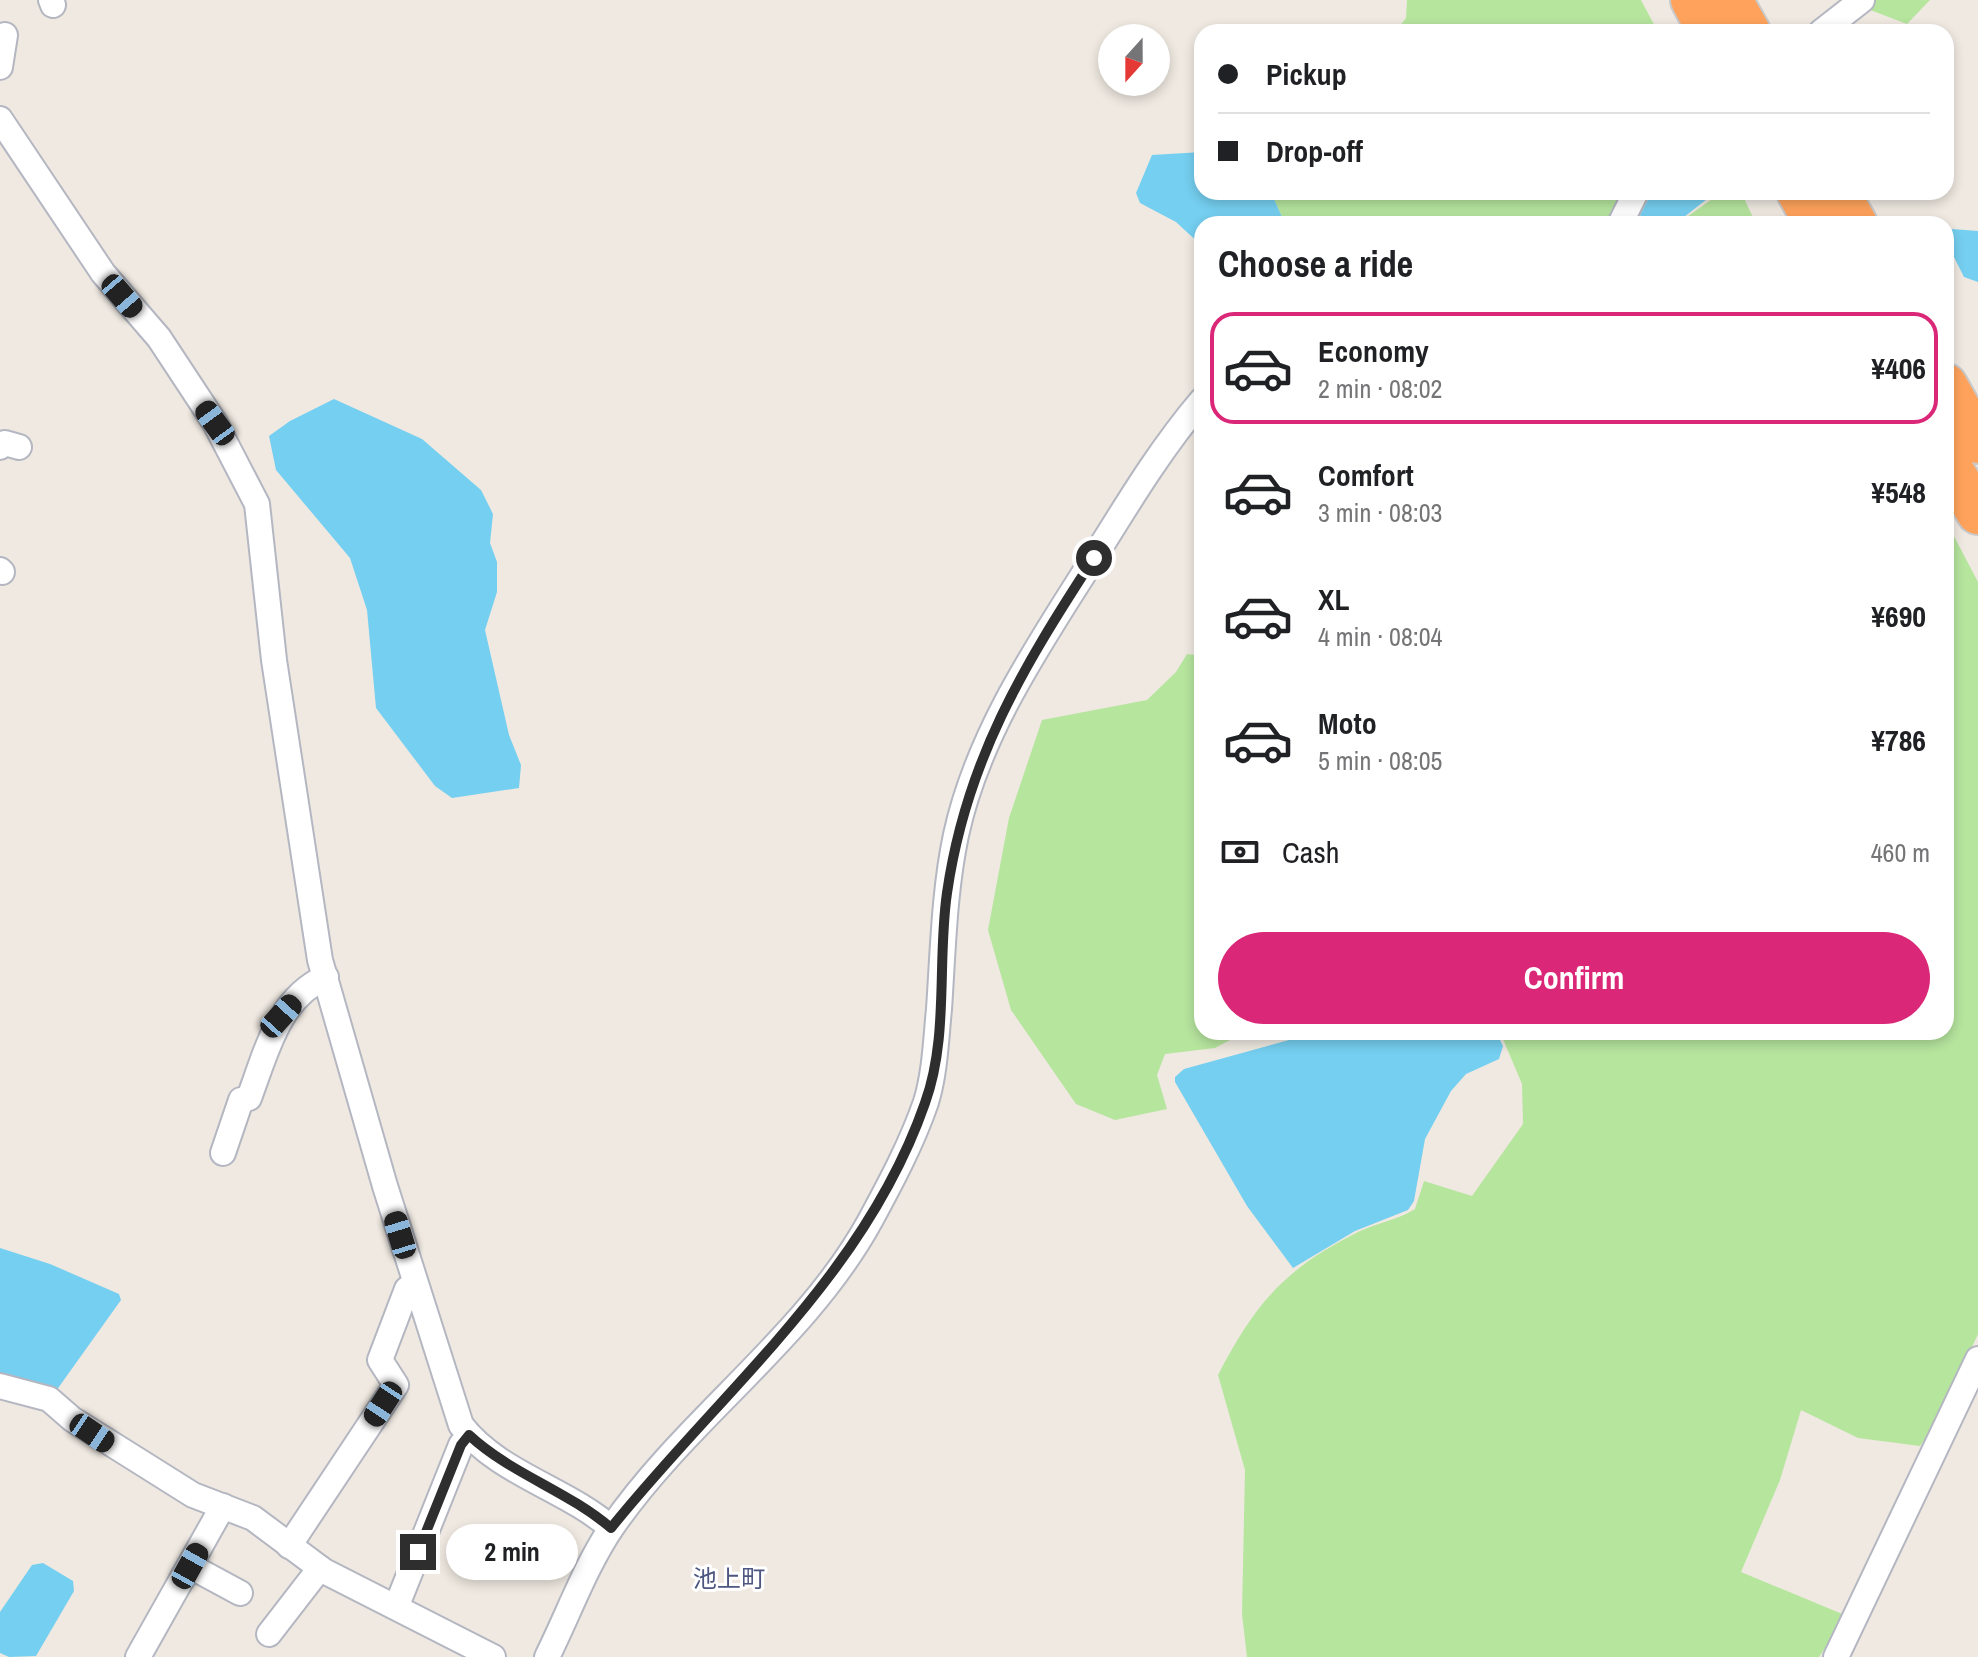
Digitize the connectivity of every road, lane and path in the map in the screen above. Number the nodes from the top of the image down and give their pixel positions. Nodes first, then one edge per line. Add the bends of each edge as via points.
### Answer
1 (1692, 0) edge
2 (1731, 0) edge
3 (1862, 0) edge
4 (1705, 24) edge
5 (1744, 24) edge
6 (1831, 24) edge
7 (5, 35) dead end
8 (0, 67) edge
9 (0, 119) edge
10 (1954, 399) edge
11 (1194, 411) edge
12 (1978, 442) edge
13 (1954, 473) edge
14 (1978, 513) edge
15 (326, 977) junction
16 (223, 1153) dead end
17 (415, 1283) junction
18 (1978, 1359) edge
19 (0, 1386) edge
20 (469, 1435) junction
21 (223, 1506) junction
22 (611, 1528) junction
23 (289, 1546) junction
24 (190, 1566) junction
25 (320, 1568) junction
26 (240, 1593) dead end
27 (397, 1605) junction
28 (269, 1634) dead end
29 (138, 1657) edge
30 (493, 1657) edge
31 (547, 1657) edge
32 (1836, 1657) edge

1 - 4 highway
2 - 5 highway
3 - 6 street
7 - 8 street
9 - 15 street via 76,236 159,338 215,423 257,504 308,897
10 - 12 highway
11 - 22 street via 1079,581 989,738 956,834 927,1100 869,1222 780,1341 668,1458
13 - 14 highway
15 - 16 street via 310,983 281,1016 249,1098 241,1100
15 - 17 street
17 - 20 street via 461,1425
17 - 23 street via 407,1289 380,1360 396,1385
18 - 32 street
19 - 21 street via 49,1399 132,1459
20 - 22 street
20 - 27 street
21 - 23 street via 253,1518
21 - 24 street
22 - 31 street
23 - 25 street
24 - 26 street
24 - 29 street
25 - 27 street
25 - 28 street
27 - 30 street

